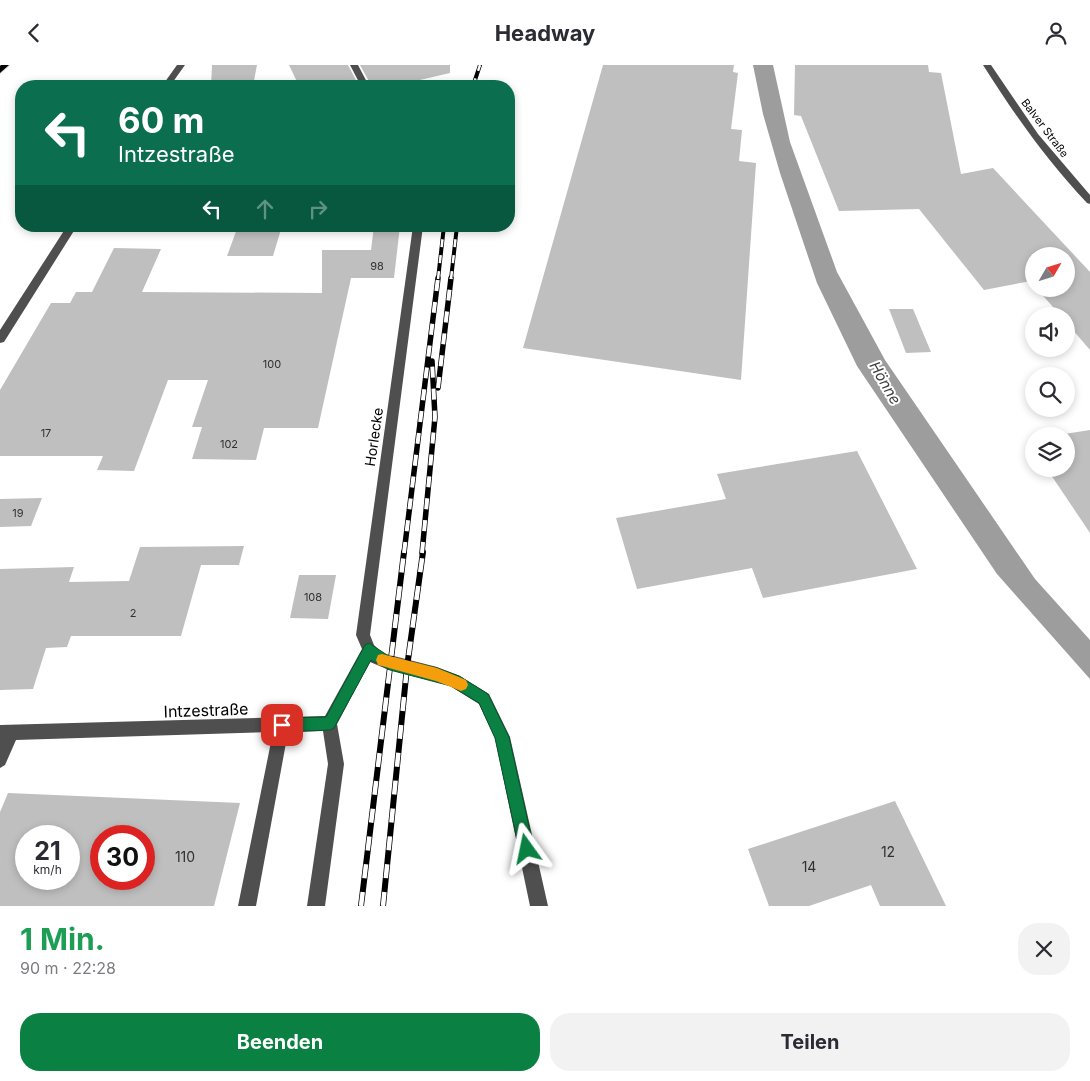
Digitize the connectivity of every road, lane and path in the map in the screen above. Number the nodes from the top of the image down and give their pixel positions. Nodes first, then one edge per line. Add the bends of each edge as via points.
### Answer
1 (5, 65) edge
2 (181, 65) edge
3 (354, 65) edge
4 (987, 65) edge
5 (0, 71) edge
6 (170, 80) edge
7 (362, 80) edge
8 (1090, 201) edge
9 (68, 232) edge
10 (417, 232) edge
11 (0, 339) edge
12 (369, 650) junction
13 (330, 723) junction
14 (282, 725) junction
15 (5, 733) edge
16 (0, 760) edge
17 (247, 906) edge
18 (316, 906) edge
19 (539, 906) edge

1 - 5 main road
2 - 6 street
3 - 7 street
4 - 8 street, Balver Straße via 1052,157
9 - 11 street
10 - 12 street, Horlecke via 363,635
12 - 13 street
12 - 19 street via 377,658 390,663 455,681 484,699 502,737
13 - 14 street, Intzestraße
13 - 18 street via 336,764
14 - 15 street, Intzestraße
14 - 17 street
15 - 16 street

